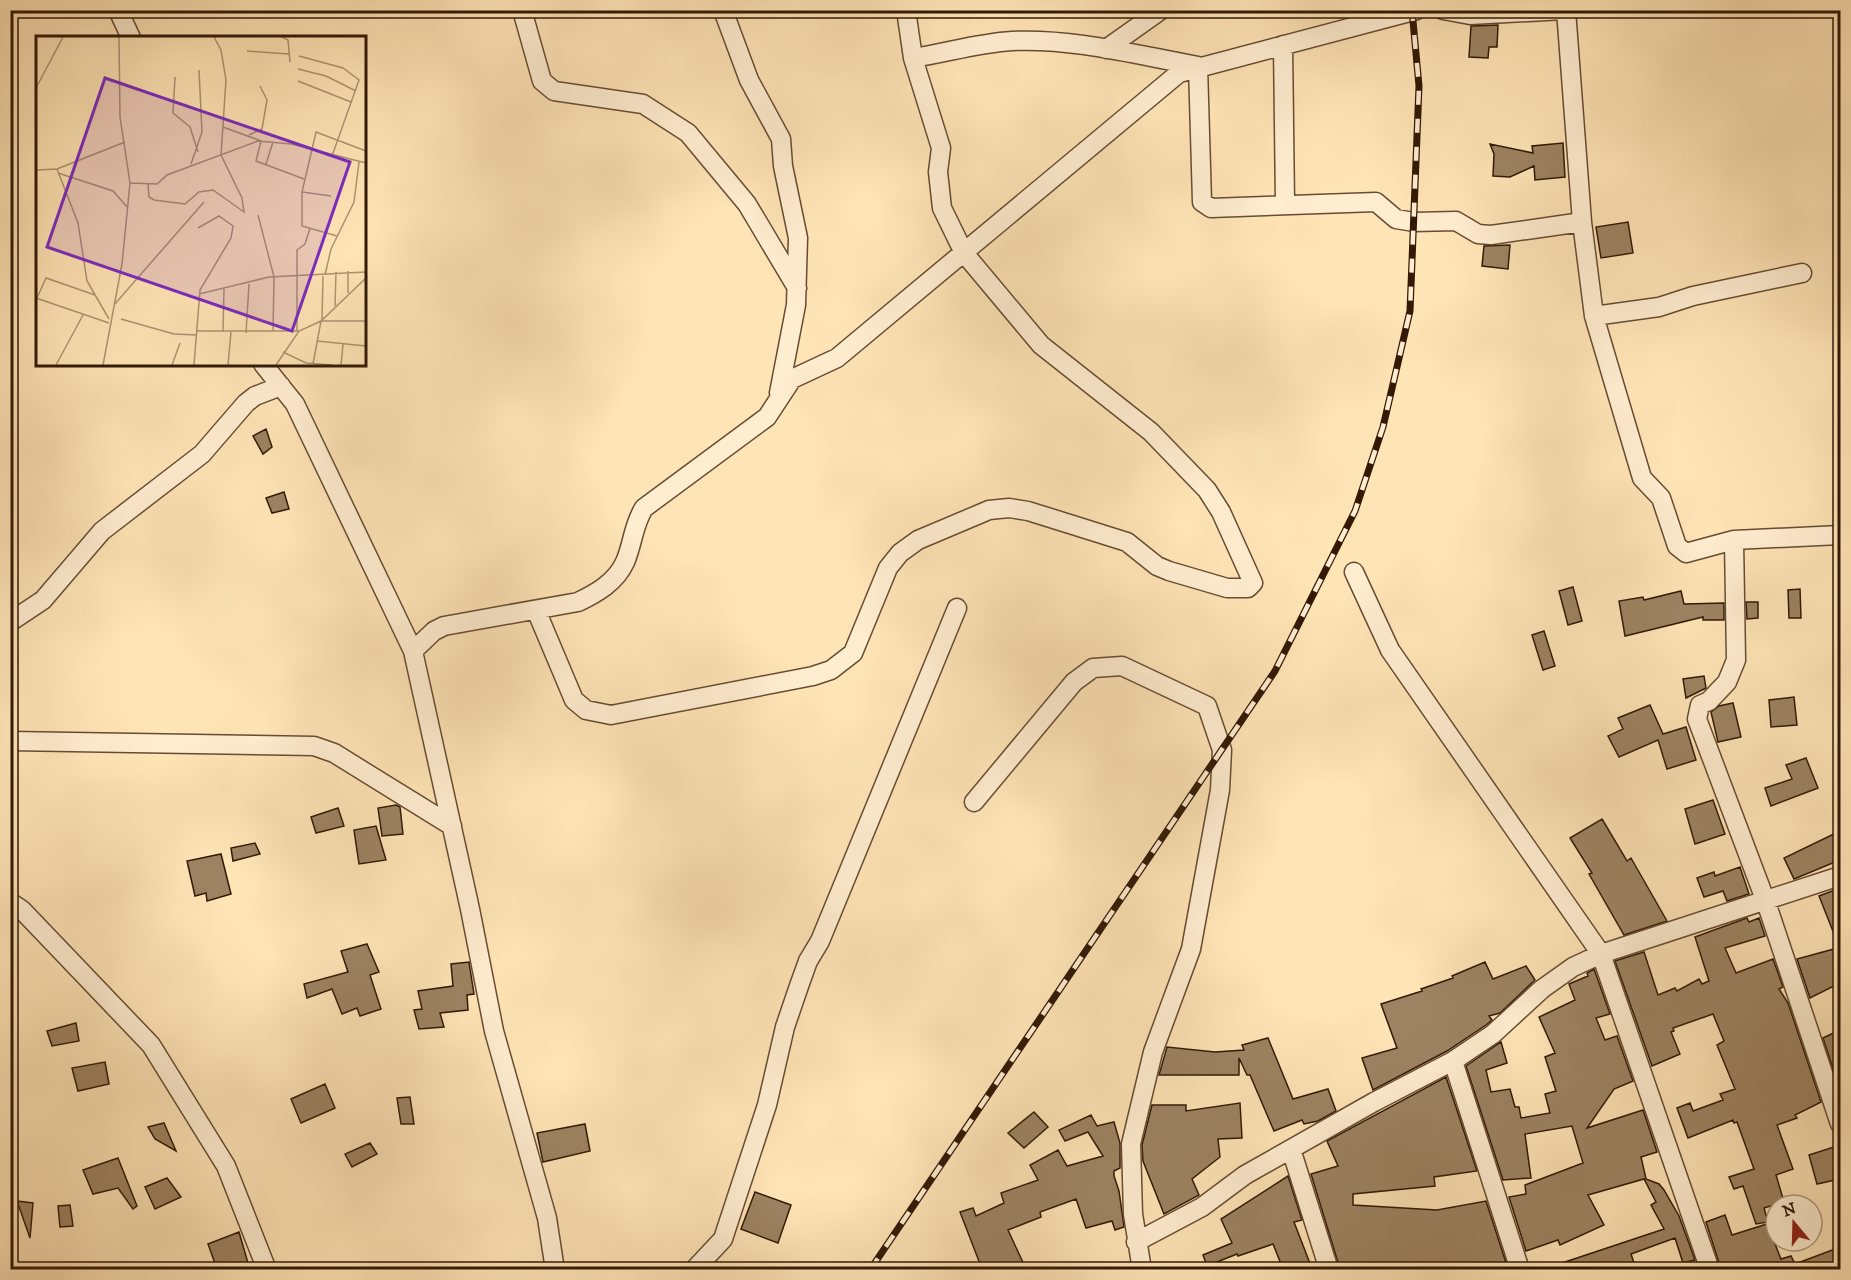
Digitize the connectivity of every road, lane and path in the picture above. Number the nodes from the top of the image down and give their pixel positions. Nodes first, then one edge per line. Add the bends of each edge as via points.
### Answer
1 (117, 10) edge
2 (522, 10) edge
3 (723, 10) edge
4 (906, 10) edge
5 (1161, 10) edge
6 (1417, 10) edge
7 (1443, 10) edge
8 (1565, 10) edge
9 (130, 36) edge
10 (1283, 45) junction
11 (1106, 49) junction
12 (912, 58) junction
13 (1198, 66) junction
14 (1285, 204) junction
15 (1582, 222) junction
16 (964, 253) junction
17 (1802, 273) dead end
18 (797, 288) junction
19 (1594, 316) junction
20 (265, 366) edge
21 (281, 386) junction
22 (777, 404) junction
23 (1840, 535) edge
24 (1734, 540) junction
25 (1354, 572) dead end
26 (957, 608) dead end
27 (536, 610) junction
28 (10, 622) edge
29 (413, 651) junction
30 (10, 741) edge
31 (974, 802) dead end
32 (452, 826) junction
33 (1840, 876) edge
34 (10, 902) edge
35 (1766, 902) junction
36 (1601, 954) junction
37 (1453, 1061) junction
38 (1840, 1124) edge
39 (1291, 1149) junction
40 (1136, 1242) junction
41 (267, 1269) edge
42 (555, 1269) edge
43 (694, 1269) edge
44 (1142, 1269) edge
45 (1329, 1269) edge
46 (1520, 1269) edge
47 (1710, 1269) edge

1 - 9 street
2 - 18 street via 542,81 554,91 643,104 688,133 747,204
3 - 18 street via 749,80 781,139 798,238
4 - 12 street
5 - 11 street
6 - 10 street
7 - 8 street via 1470,15
8 - 15 street
10 - 13 street
10 - 14 street
11 - 12 street via 1014,41
11 - 13 street
12 - 16 street via 941,148 938,172 942,208
13 - 14 street via 1202,202 1210,208
13 - 16 street via 1165,82
14 - 15 street via 1376,202 1396,219 1456,221 1478,234 1491,235
15 - 19 street
16 - 22 street via 837,358 792,379
16 - 27 street via 1041,345 1151,432 1207,490 1253,583 1248,588 1227,588 1170,571 1157,566 1127,542 1028,511 989,510 918,540 900,553 888,568 853,653 831,670 611,715 586,710 574,700
17 - 19 street via 1659,307
18 - 22 street
19 - 24 street via 1642,478 1662,498 1677,546 1686,553
20 - 21 street
21 - 28 street via 246,403 193,462 102,531 43,600
21 - 29 street via 296,404
22 - 27 street via 767,417 644,508 625,562 597,593 578,602
23 - 24 street
24 - 35 street via 1736,660 1727,682 1700,705 1697,719
25 - 36 street via 1390,650
26 - 43 street via 802,978 785,1027 767,1105 723,1239
27 - 29 street via 444,626
29 - 32 street
30 - 32 street via 314,746 334,753
31 - 40 street via 1074,682 1093,668 1122,666 1207,706 1222,750 1220,790 1191,949 1153,1052 1131,1144
32 - 42 street via 494,1031 547,1218
33 - 35 street
34 - 41 street via 151,1045 226,1166
35 - 36 street
35 - 38 street
36 - 37 street via 1573,967 1542,989 1493,1034
36 - 47 street
37 - 39 street
37 - 46 street
39 - 40 street via 1245,1175 1202,1207
39 - 45 street
40 - 44 street

